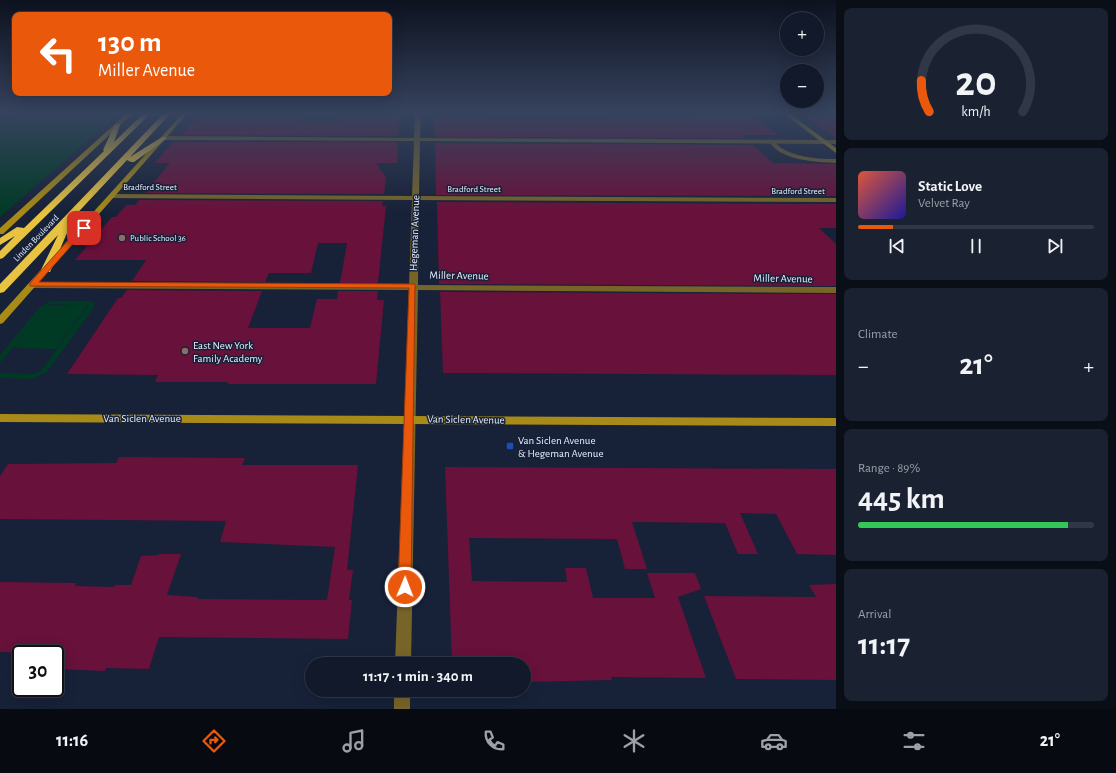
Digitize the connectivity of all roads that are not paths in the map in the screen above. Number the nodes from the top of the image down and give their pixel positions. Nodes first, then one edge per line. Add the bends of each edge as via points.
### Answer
1 (94, 146) edge
2 (108, 146) edge
3 (113, 146) edge
4 (137, 146) edge
5 (152, 146) edge
6 (157, 146) edge
7 (417, 146) edge
8 (776, 146) edge
9 (104, 155) junction
10 (836, 161) edge
11 (114, 171) junction
12 (112, 196) junction
13 (415, 198) junction
14 (836, 200) edge
15 (49, 209) junction
16 (72, 215) junction
17 (0, 232) edge
18 (0, 242) edge
19 (0, 256) edge
20 (46, 270) junction
21 (33, 285) junction
22 (413, 286) junction
23 (0, 290) edge
24 (836, 290) edge
25 (0, 321) edge
26 (0, 418) edge
27 (409, 418) junction
28 (836, 422) edge
29 (403, 657) edge
30 (402, 697) edge
31 (402, 709) edge

1 - 17 street
2 - 9 highway
3 - 9 highway, Linden Boulevard
4 - 11 highway, Linden Boulevard
5 - 11 highway
6 - 12 street
7 - 13 street, Hegeman Avenue
8 - 10 lane via 790,154 821,161
9 - 15 highway, Linden Boulevard
11 - 16 highway, Linden Boulevard
12 - 13 street, Bradford Street
12 - 20 street
13 - 14 street, Bradford Street
13 - 22 street, Hegeman Avenue
15 - 18 highway
15 - 19 highway, Linden Boulevard
16 - 20 highway
16 - 23 highway, Linden Boulevard
20 - 21 street
21 - 22 street, Miller Avenue
21 - 25 street
22 - 24 street, Miller Avenue
22 - 27 street, Hegeman Avenue
26 - 27 street, Van Siclen Avenue
27 - 28 street, Van Siclen Avenue
27 - 29 street, Hegeman Avenue
30 - 31 street

